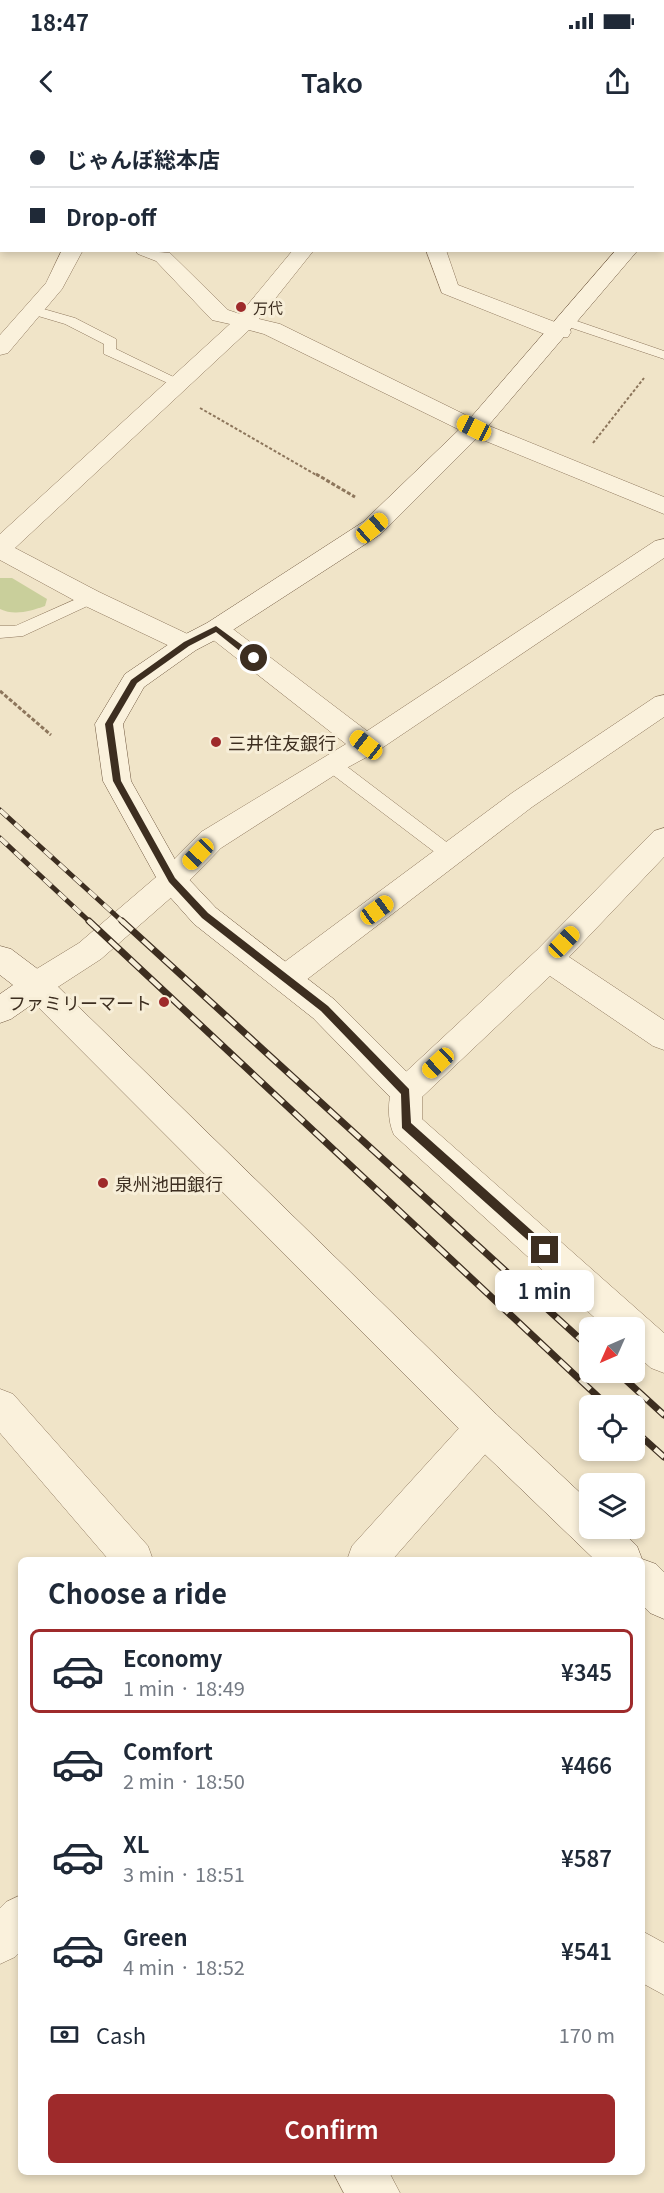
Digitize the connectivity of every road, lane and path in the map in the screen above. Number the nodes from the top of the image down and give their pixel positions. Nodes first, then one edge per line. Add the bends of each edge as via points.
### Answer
1 (72, 252) edge
2 (302, 252) edge
3 (437, 252) edge
4 (626, 252) edge
5 (161, 253) edge
6 (33, 310) junction
7 (245, 322) junction
8 (564, 327) junction
9 (0, 348) edge
10 (661, 357) edge
11 (173, 386) junction
12 (474, 428) junction
13 (573, 469) junction
14 (664, 506) edge
15 (386, 515) junction
16 (664, 547) edge
17 (0, 549) edge
18 (90, 598) junction
19 (216, 629) junction
20 (0, 632) edge
21 (187, 644) junction
22 (0, 691) edge
23 (664, 704) edge
24 (51, 735) dead end
25 (366, 745) junction
26 (331, 764) junction
27 (664, 839) edge
28 (451, 855) junction
29 (172, 880) junction
30 (0, 958) edge
31 (548, 959) junction
32 (286, 978) junction
33 (36, 984) junction
34 (0, 1010) edge
35 (664, 1037) edge
36 (406, 1092) junction
37 (620, 1317) edge
38 (645, 1339) edge
39 (664, 1356) edge
40 (0, 1406) edge
41 (484, 1428) junction
42 (579, 1518) edge
43 (601, 1539) edge
44 (131, 1557) edge
45 (369, 1557) edge
46 (620, 1557) edge
47 (645, 1581) edge
48 (664, 1599) edge
49 (645, 1956) edge
50 (664, 1973) edge
51 (359, 2175) edge
52 (376, 2193) edge

1 - 6 street via 55,285
2 - 7 street
3 - 8 street via 449,290
4 - 8 street
5 - 7 street via 220,315
6 - 9 street
6 - 11 lane via 70,321 111,342 109,351
7 - 11 street
7 - 12 street via 272,329
8 - 10 lane
8 - 12 street
10 - 13 path
11 - 15 path
11 - 17 street
12 - 13 street
12 - 15 street
13 - 14 street
15 - 19 street
16 - 25 street
17 - 18 street
18 - 20 lane via 17,632
18 - 21 street
19 - 21 street
19 - 25 street
21 - 29 street via 134,681 109,724 117,781
22 - 24 path
23 - 28 street via 522,800
25 - 26 street
26 - 28 lane
26 - 29 street via 211,840
27 - 31 street
28 - 32 street
29 - 32 street via 205,915
29 - 33 street via 90,951
30 - 33 street
31 - 35 street
31 - 36 street
32 - 36 street via 324,1009
33 - 34 street
33 - 41 street
36 - 37 street via 406,1125
38 - 39 street
40 - 44 street
41 - 42 street
41 - 45 street
43 - 46 street
47 - 48 street
49 - 50 street
51 - 52 street

